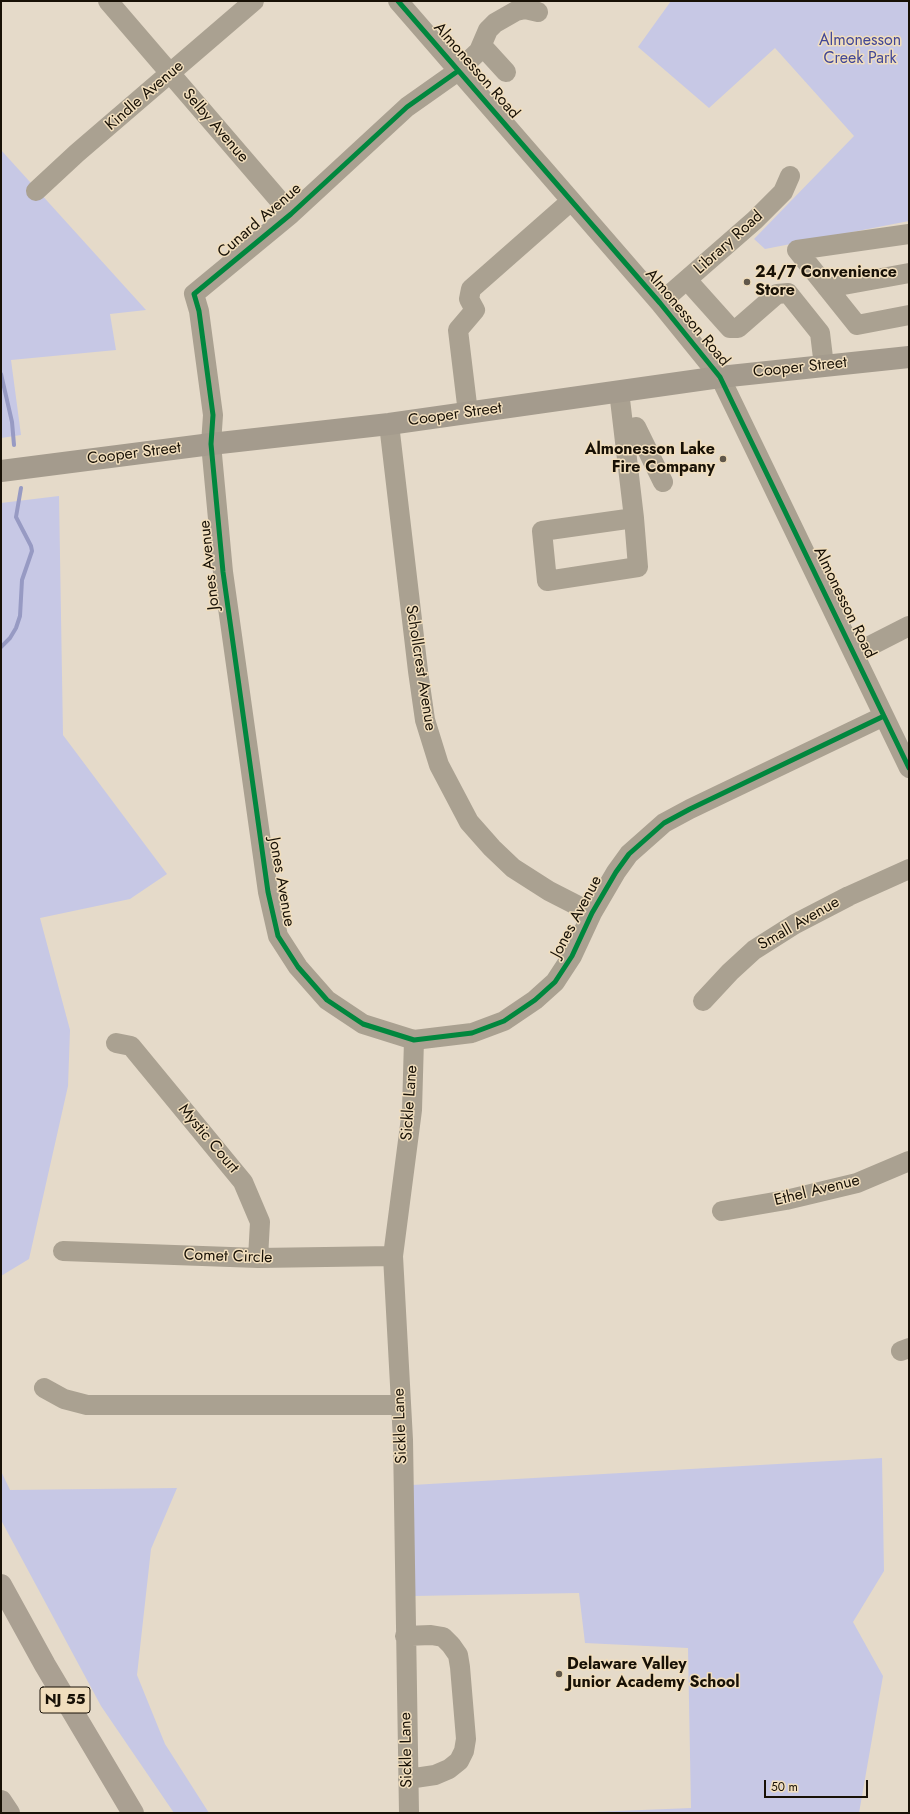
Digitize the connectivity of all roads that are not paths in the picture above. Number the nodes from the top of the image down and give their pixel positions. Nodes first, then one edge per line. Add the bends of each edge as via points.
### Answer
1 (108, 1) edge
2 (254, 1) edge
3 (398, 1) edge
4 (538, 12) dead end
5 (479, 51) junction
6 (458, 71) junction
7 (506, 72) dead end
8 (170, 74) junction
9 (790, 176) dead end
10 (36, 191) dead end
11 (571, 201) junction
12 (291, 214) junction
13 (909, 234) edge
14 (909, 273) edge
15 (687, 280) junction
16 (827, 288) junction
17 (660, 303) junction
18 (909, 315) edge
19 (909, 357) edge
20 (824, 366) junction
21 (720, 377) junction
22 (620, 391) junction
23 (468, 413) junction
24 (389, 424) junction
25 (624, 431) junction
26 (211, 444) junction
27 (1, 471) edge
28 (663, 482) dead end
29 (634, 518) junction
30 (909, 626) edge
31 (854, 654) junction
32 (884, 716) junction
33 (909, 768) edge
34 (909, 868) edge
35 (592, 913) junction
36 (703, 1001) dead end
37 (414, 1040) junction
38 (116, 1043) dead end
39 (909, 1161) edge
40 (722, 1211) dead end
41 (63, 1251) dead end
42 (393, 1256) junction
43 (258, 1258) junction
44 (44, 1388) dead end
45 (401, 1405) junction
46 (1, 1585) edge
47 (405, 1636) junction
48 (408, 1779) junction
49 (1, 1801) edge
50 (9, 1813) edge
51 (133, 1813) edge
52 (409, 1813) edge

1 - 8 street, Selby Avenue
2 - 8 street, Kindle Avenue
3 - 6 street, Almonesson Road
4 - 5 street via 525,9 516,11 496,23 488,30
5 - 6 street, Cunard Avenue
5 - 7 street via 485,49
6 - 11 street, Almonesson Road
6 - 12 street, Cunard Avenue via 406,107
8 - 10 street, Kindle Avenue
8 - 12 street, Selby Avenue
9 - 15 street, Library Road via 783,192
11 - 17 street, Almonesson Road
11 - 23 street via 471,289 469,299 475,310 458,330
12 - 26 street, Cunard Avenue via 194,294 199,311 213,415
13 - 16 street via 797,250
14 - 16 street
15 - 17 street, Library Road
15 - 20 street via 730,328 738,328 778,294 788,293 820,333
16 - 18 street via 857,325
17 - 21 street, Almonesson Road
19 - 20 main road, Cooper Street
20 - 21 main road, Cooper Street
21 - 22 main road, Cooper Street
21 - 31 street, Almonesson Road
22 - 23 main road, Cooper Street
22 - 25 street
23 - 24 main road, Cooper Street
24 - 26 main road, Cooper Street
24 - 35 street, Schollcrest Avenue via 425,720 439,765 469,822 492,848 513,868 549,891
25 - 28 street via 636,427
25 - 29 street
26 - 27 main road, Cooper Street
26 - 37 street, Jones Avenue via 223,572 266,877 278,936 298,967 326,1000 363,1024
29 - 29 street via 638,567 547,581 542,531
30 - 31 street
31 - 32 street, Almonesson Road
32 - 33 street, Almonesson Road
32 - 35 street, Jones Avenue via 664,823 629,854
34 - 36 street, Small Avenue via 795,924 754,950
35 - 37 street, Jones Avenue via 564,969 555,982 535,1000 504,1021 472,1033
37 - 42 street, Sickle Lane via 412,1110
38 - 43 street, Mystic Court via 131,1046 243,1182 260,1222
39 - 40 street, Ethel Avenue via 857,1183 786,1200
41 - 43 street, Comet Circle
42 - 43 street, Comet Circle
42 - 45 street, Sickle Lane
44 - 45 street via 64,1399 87,1405
45 - 47 street, Sickle Lane
46 - 51 highway, NJ 55 via 45,1665
47 - 48 street, Sickle Lane
47 - 48 street via 443,1637 458,1655 466,1739 459,1761 449,1770
48 - 52 street, Sickle Lane
49 - 50 highway

